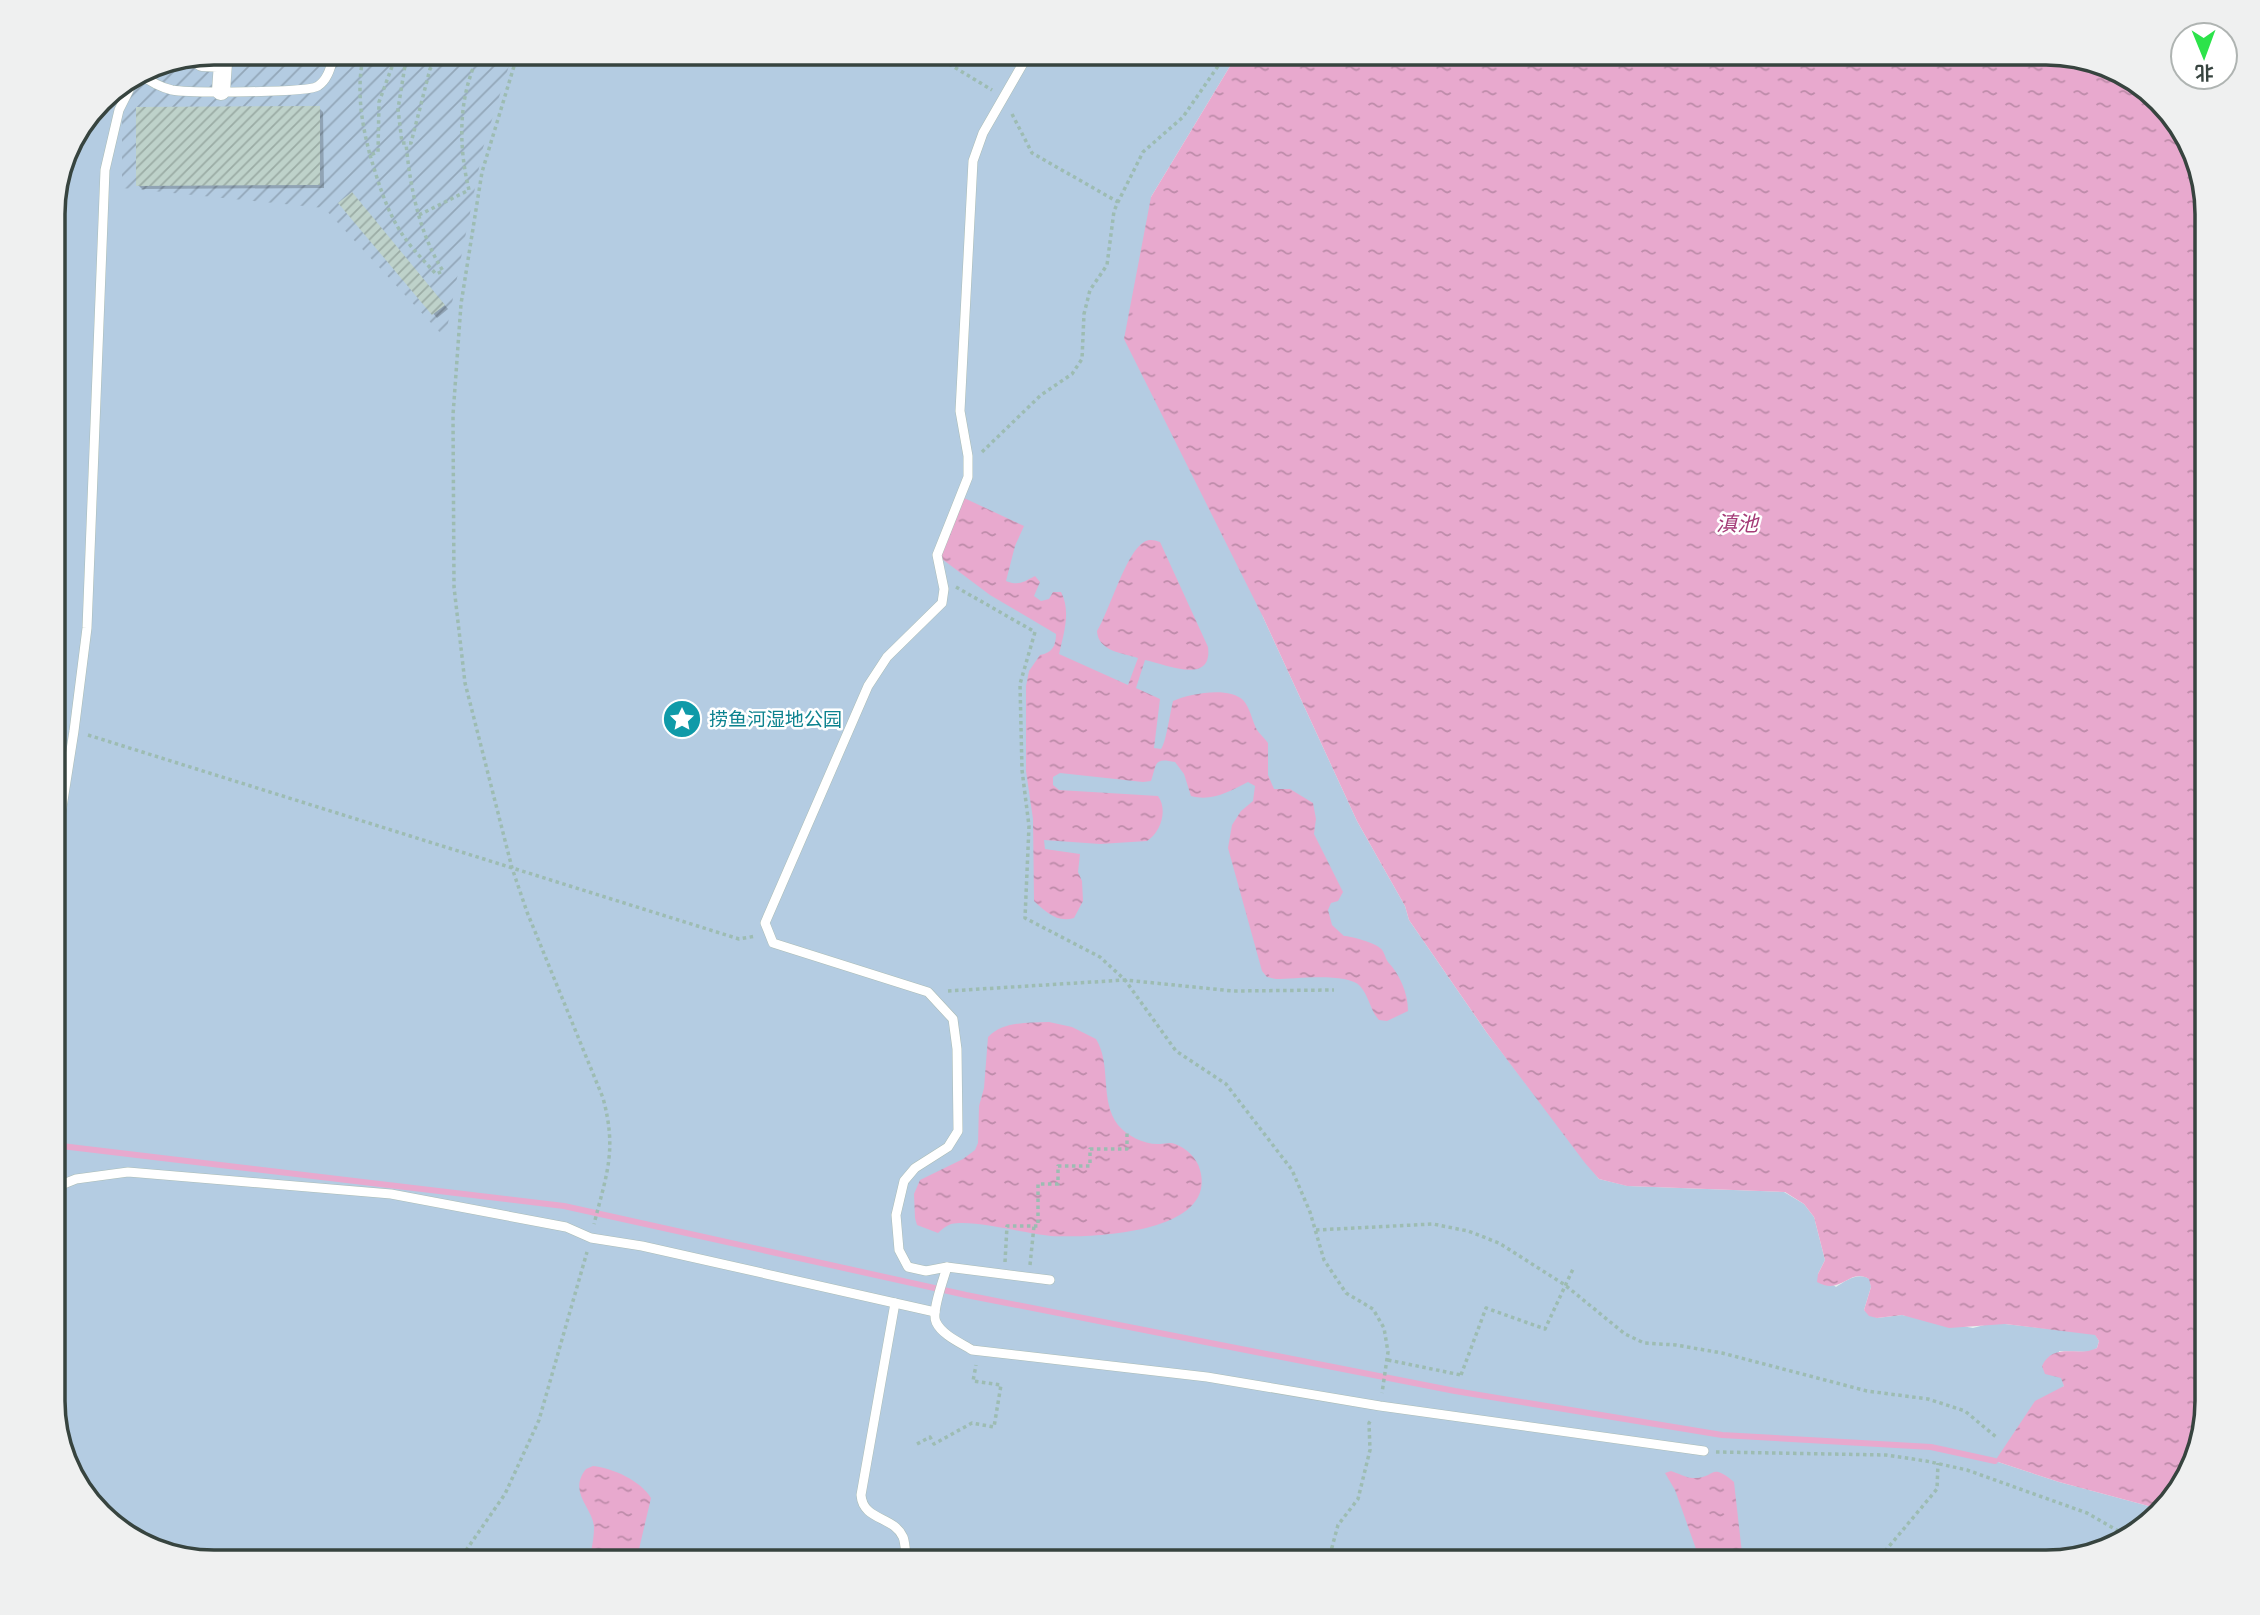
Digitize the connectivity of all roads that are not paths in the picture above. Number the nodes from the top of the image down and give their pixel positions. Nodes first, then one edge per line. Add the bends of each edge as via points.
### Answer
1 (223, 65) edge
2 (330, 65) edge
3 (1021, 65) edge
4 (147, 81) edge
5 (221, 91) junction
6 (129, 92) edge
7 (65, 788) edge
8 (65, 1183) edge
9 (946, 1271) junction
10 (1050, 1280) dead end
11 (895, 1303) junction
12 (935, 1312) junction
13 (1703, 1451) road end
14 (905, 1550) edge

1 - 5 street
2 - 5 lane via 316,88
3 - 9 lane via 983,133 973,161 960,411 968,477 937,555 942,603 887,657 868,686 765,923 773,943 928,992 953,1018 957,1131 948,1147 915,1168 904,1181 896,1215 900,1250 908,1267
4 - 5 lane via 173,90
6 - 7 lane via 119,110 105,170 86,628
8 - 11 lane via 128,1172 391,1194 566,1227
9 - 10 lane
9 - 12 lane
11 - 12 lane
11 - 14 lane via 861,1495 866,1511 895,1526
12 - 13 lane via 936,1322 946,1334 972,1350 1207,1377

